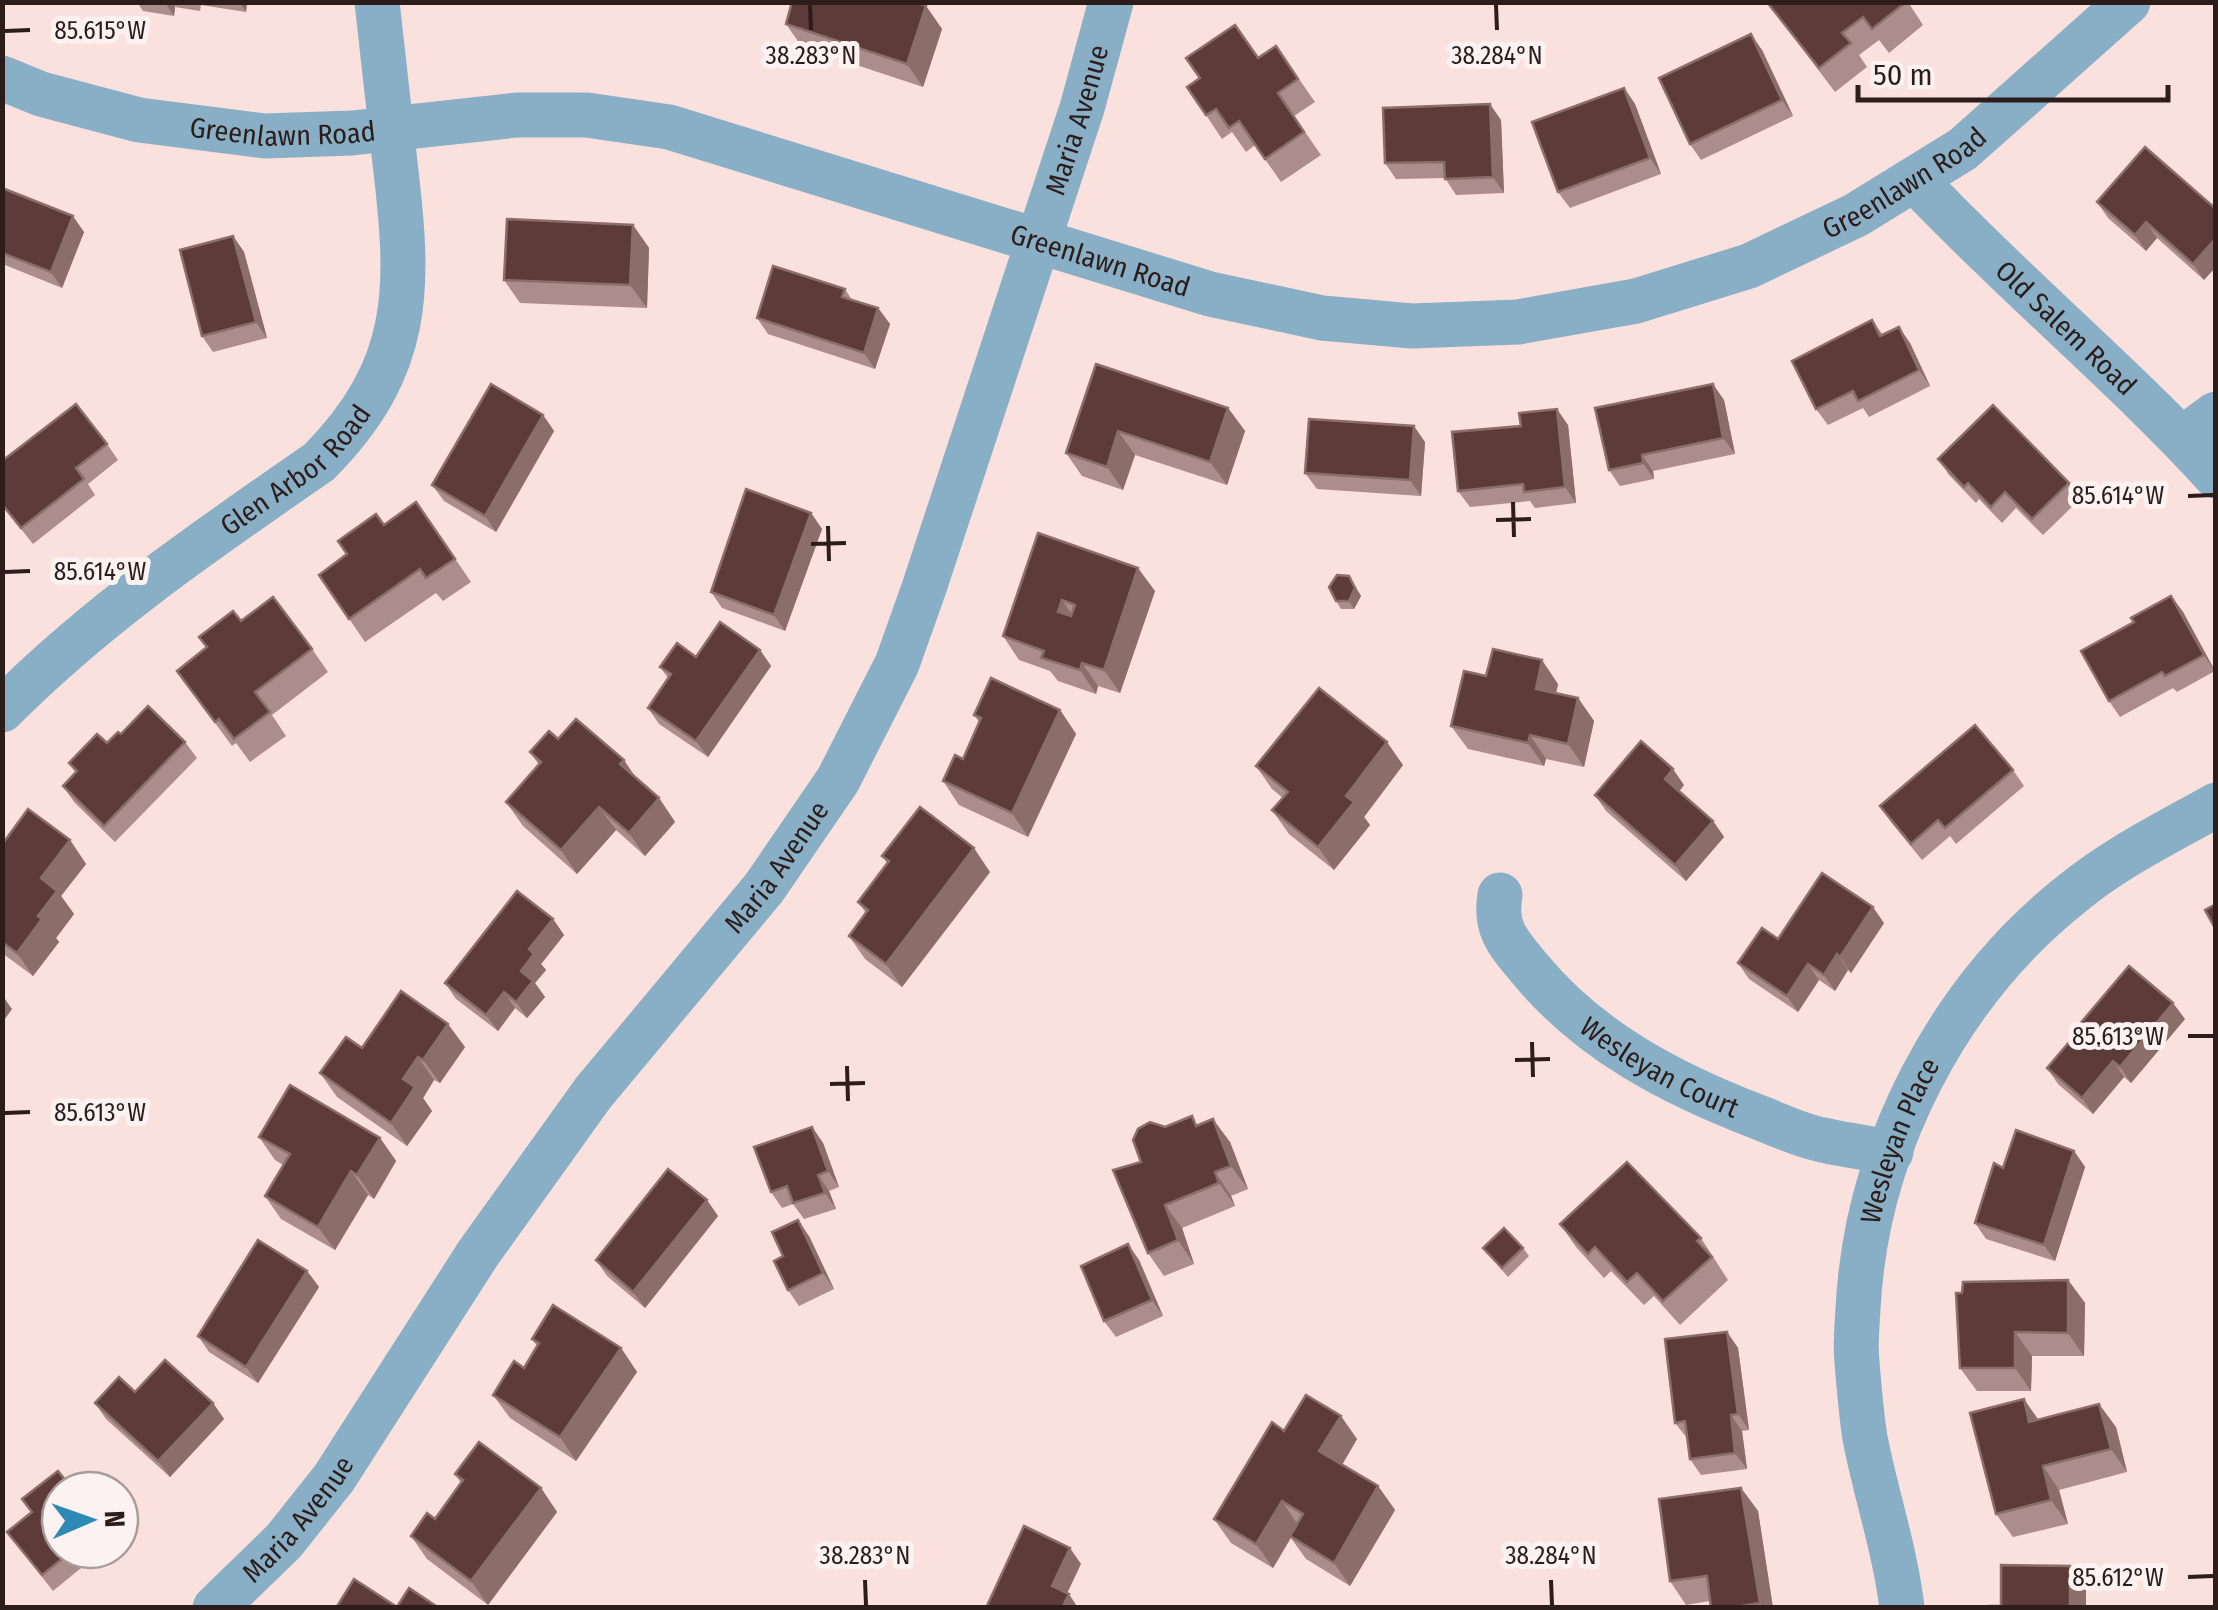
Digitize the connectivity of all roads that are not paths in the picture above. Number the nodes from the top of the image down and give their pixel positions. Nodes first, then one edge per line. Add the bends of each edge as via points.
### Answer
1 (377, 2) edge
2 (1111, 2) edge
3 (2128, 2) edge
4 (2, 78) edge
5 (392, 130) junction
6 (1916, 181) junction
7 (1038, 240) junction
8 (2199, 426) edge
9 (2216, 476) edge
10 (2, 710) edge
11 (2216, 805) edge
12 (1500, 895) dead end
13 (1891, 1152) junction
14 (215, 1608) edge
15 (1902, 1608) edge

1 - 5 street, Glen Arbor Road
2 - 7 street, Maria Avenue
3 - 6 street, Greenlawn Road via 1963,149
4 - 5 street, Greenlawn Road via 138,120 265,136
5 - 7 street, Greenlawn Road via 587,114 668,127
5 - 10 street, Glen Arbor Road via 405,272 396,341 374,392 319,462 146,583
6 - 7 street, Greenlawn Road via 1748,266 1636,301 1518,322 1412,326 1322,318 1210,294
6 - 8 street, Old Salem Road via 2142,398
7 - 14 street, Maria Avenue via 896,664 838,780 764,888 593,1093 479,1252 334,1478 284,1541
8 - 9 street, Old Salem Road
11 - 13 street, Wesleyan Place via 2125,856 2015,945 1962,1008 1913,1092
12 - 13 street, Wesleyan Court via 1496,916 1543,985 1575,1018 1634,1059 1711,1099 1819,1140
13 - 15 street, Wesleyan Place via 1868,1224 1856,1358 1865,1436

